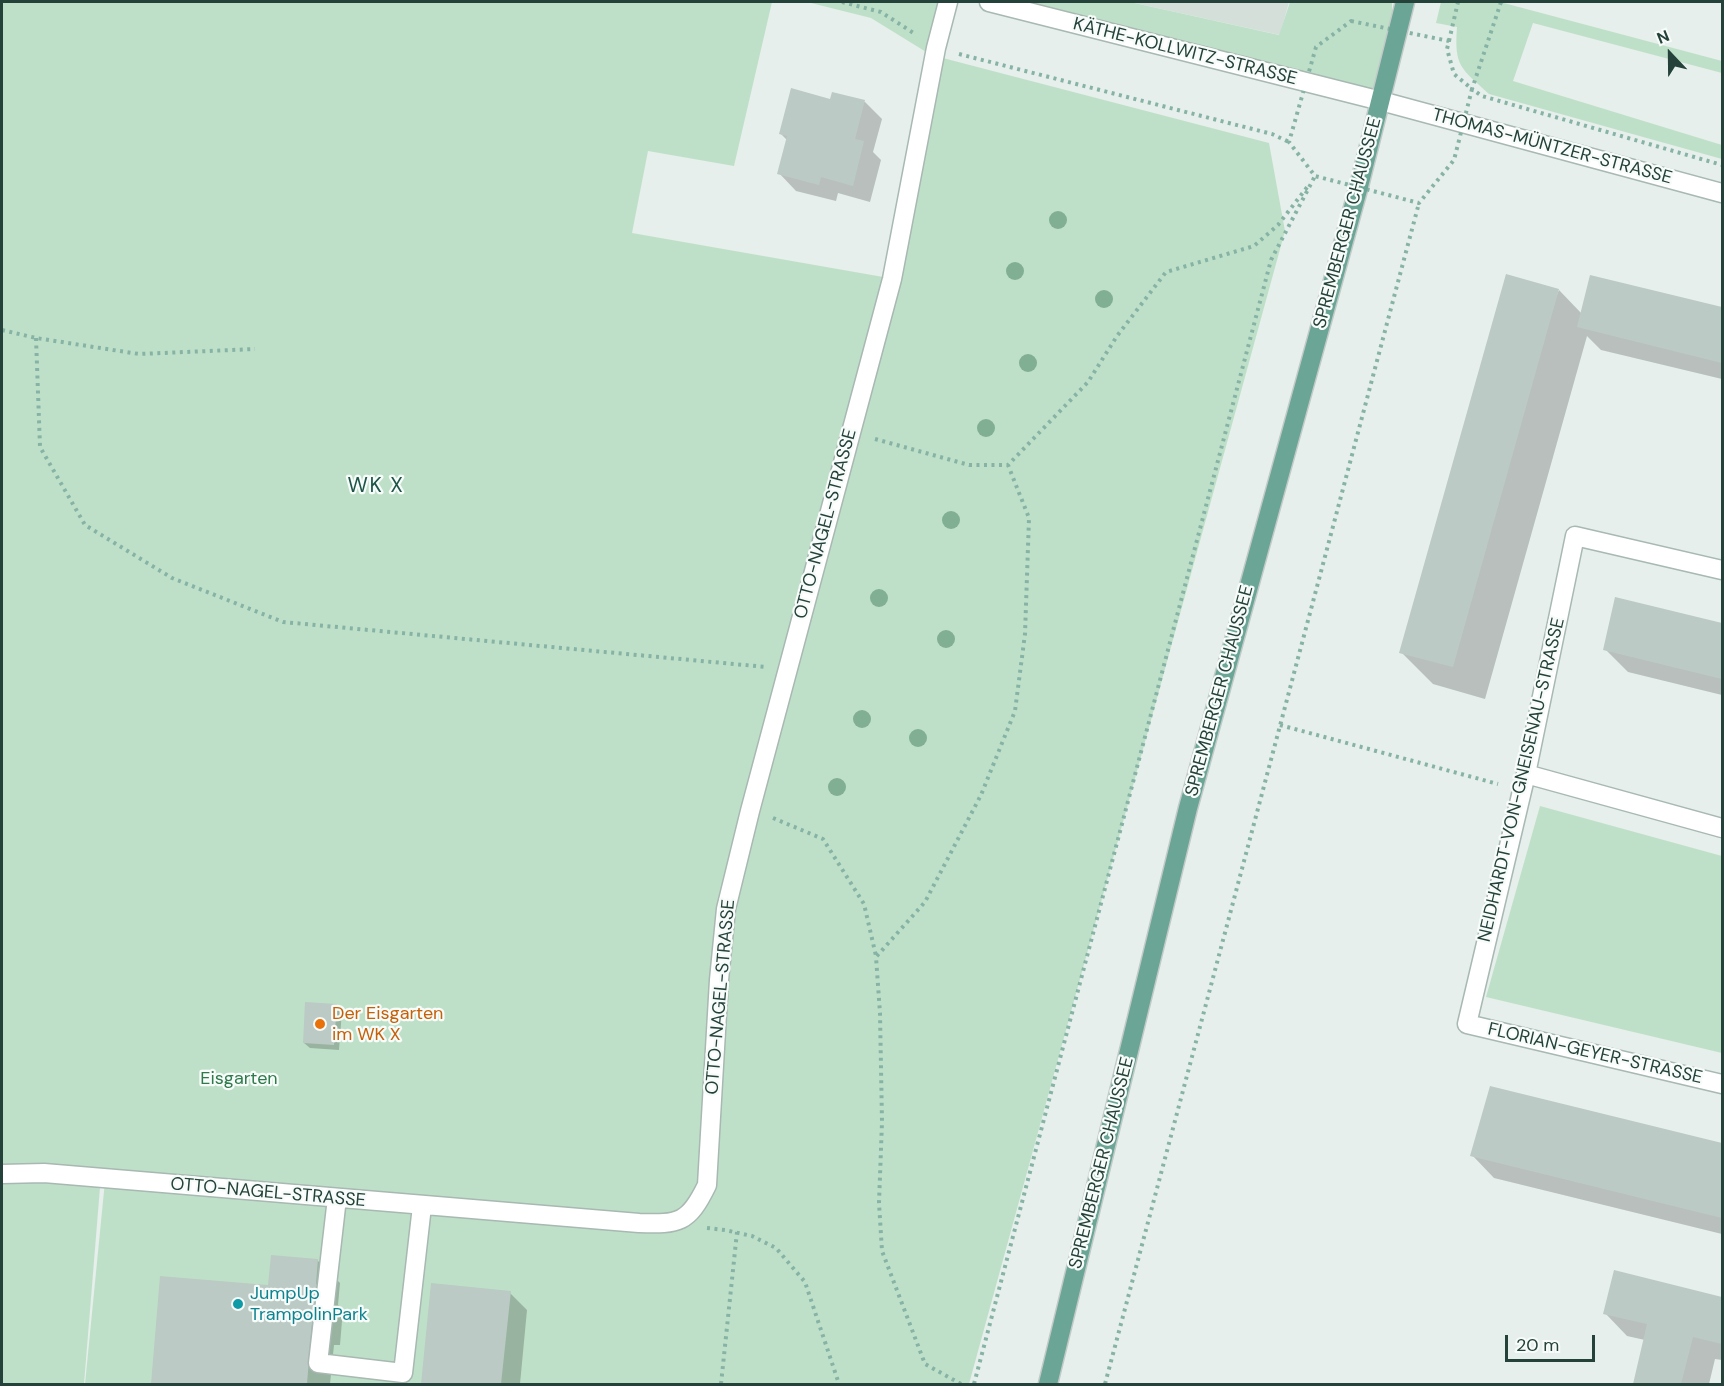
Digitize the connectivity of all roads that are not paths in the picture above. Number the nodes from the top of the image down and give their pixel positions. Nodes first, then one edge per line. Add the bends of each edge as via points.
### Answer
1 (948, 2) edge
2 (989, 2) edge
3 (1405, 2) edge
4 (1381, 101) junction
5 (1722, 193) edge
6 (1722, 570) edge
7 (1524, 783) junction
8 (1722, 828) edge
9 (1467, 1024) joint
10 (1722, 1084) edge
11 (2, 1174) edge
12 (337, 1198) junction
13 (422, 1206) junction
14 (1048, 1384) edge

1 - 13 street, OTTO-NAGEL-STRASSE via 892,279 726,909 707,1185 686,1217 671,1224
2 - 4 street, KÄTHE-KOLLWITZ-STRASSE
3 - 4 main road, SPREMBERGER CHAUSSEE
4 - 5 street, THOMAS-MÜNTZER-STRASSE
4 - 14 main road, SPREMBERGER CHAUSSEE via 1188,808
6 - 7 street, NEIDHARDT-VON-GNEISENAU-STRASSE via 1575,536
7 - 8 street
7 - 9 street, NEIDHARDT-VON-GNEISENAU-STRASSE
9 - 10 street, FLORIAN-GEYER-STRASSE
11 - 12 street, OTTO-NAGEL-STRASSE via 44,1173
12 - 13 street, OTTO-NAGEL-STRASSE
12 - 13 street via 318,1363 403,1373

